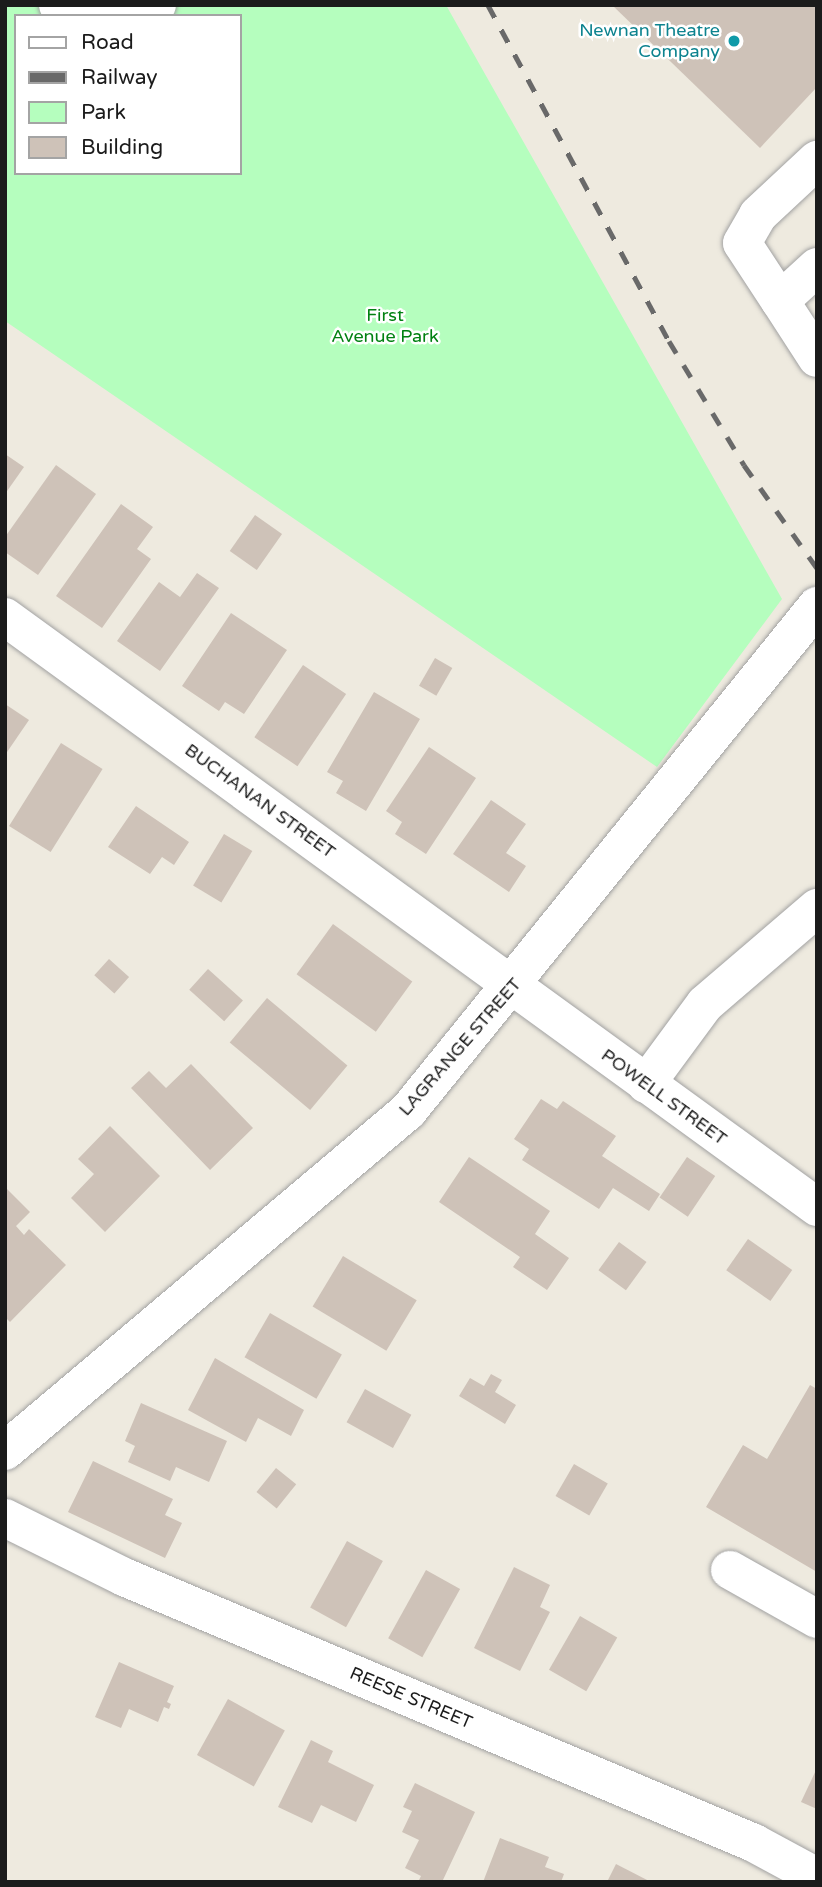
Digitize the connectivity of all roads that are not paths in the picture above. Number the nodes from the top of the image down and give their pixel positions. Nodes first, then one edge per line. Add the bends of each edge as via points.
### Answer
1 (58, 5) edge
2 (157, 5) edge
3 (91, 14) edge
4 (132, 14) edge
5 (817, 160) edge
6 (817, 267) edge
7 (780, 301) junction
8 (817, 358) edge
9 (817, 606) edge
10 (5, 617) edge
11 (817, 908) edge
12 (512, 988) junction
13 (646, 1084) junction
14 (817, 1207) edge
15 (5, 1451) edge
16 (5, 1518) edge
17 (730, 1570) dead end
18 (817, 1619) edge
19 (817, 1877) edge

1 - 3 street
2 - 4 street
5 - 7 street via 758,215 742,243
6 - 7 street
7 - 8 street
9 - 12 street, LAGRANGE STREET
10 - 12 street, BUCHANAN STREET via 479,958
11 - 13 street via 705,1004
12 - 13 street, POWELL STREET
12 - 15 street, LAGRANGE STREET via 408,1111
13 - 14 street, POWELL STREET
16 - 19 street, REESE STREET via 124,1577 754,1843
17 - 18 street

